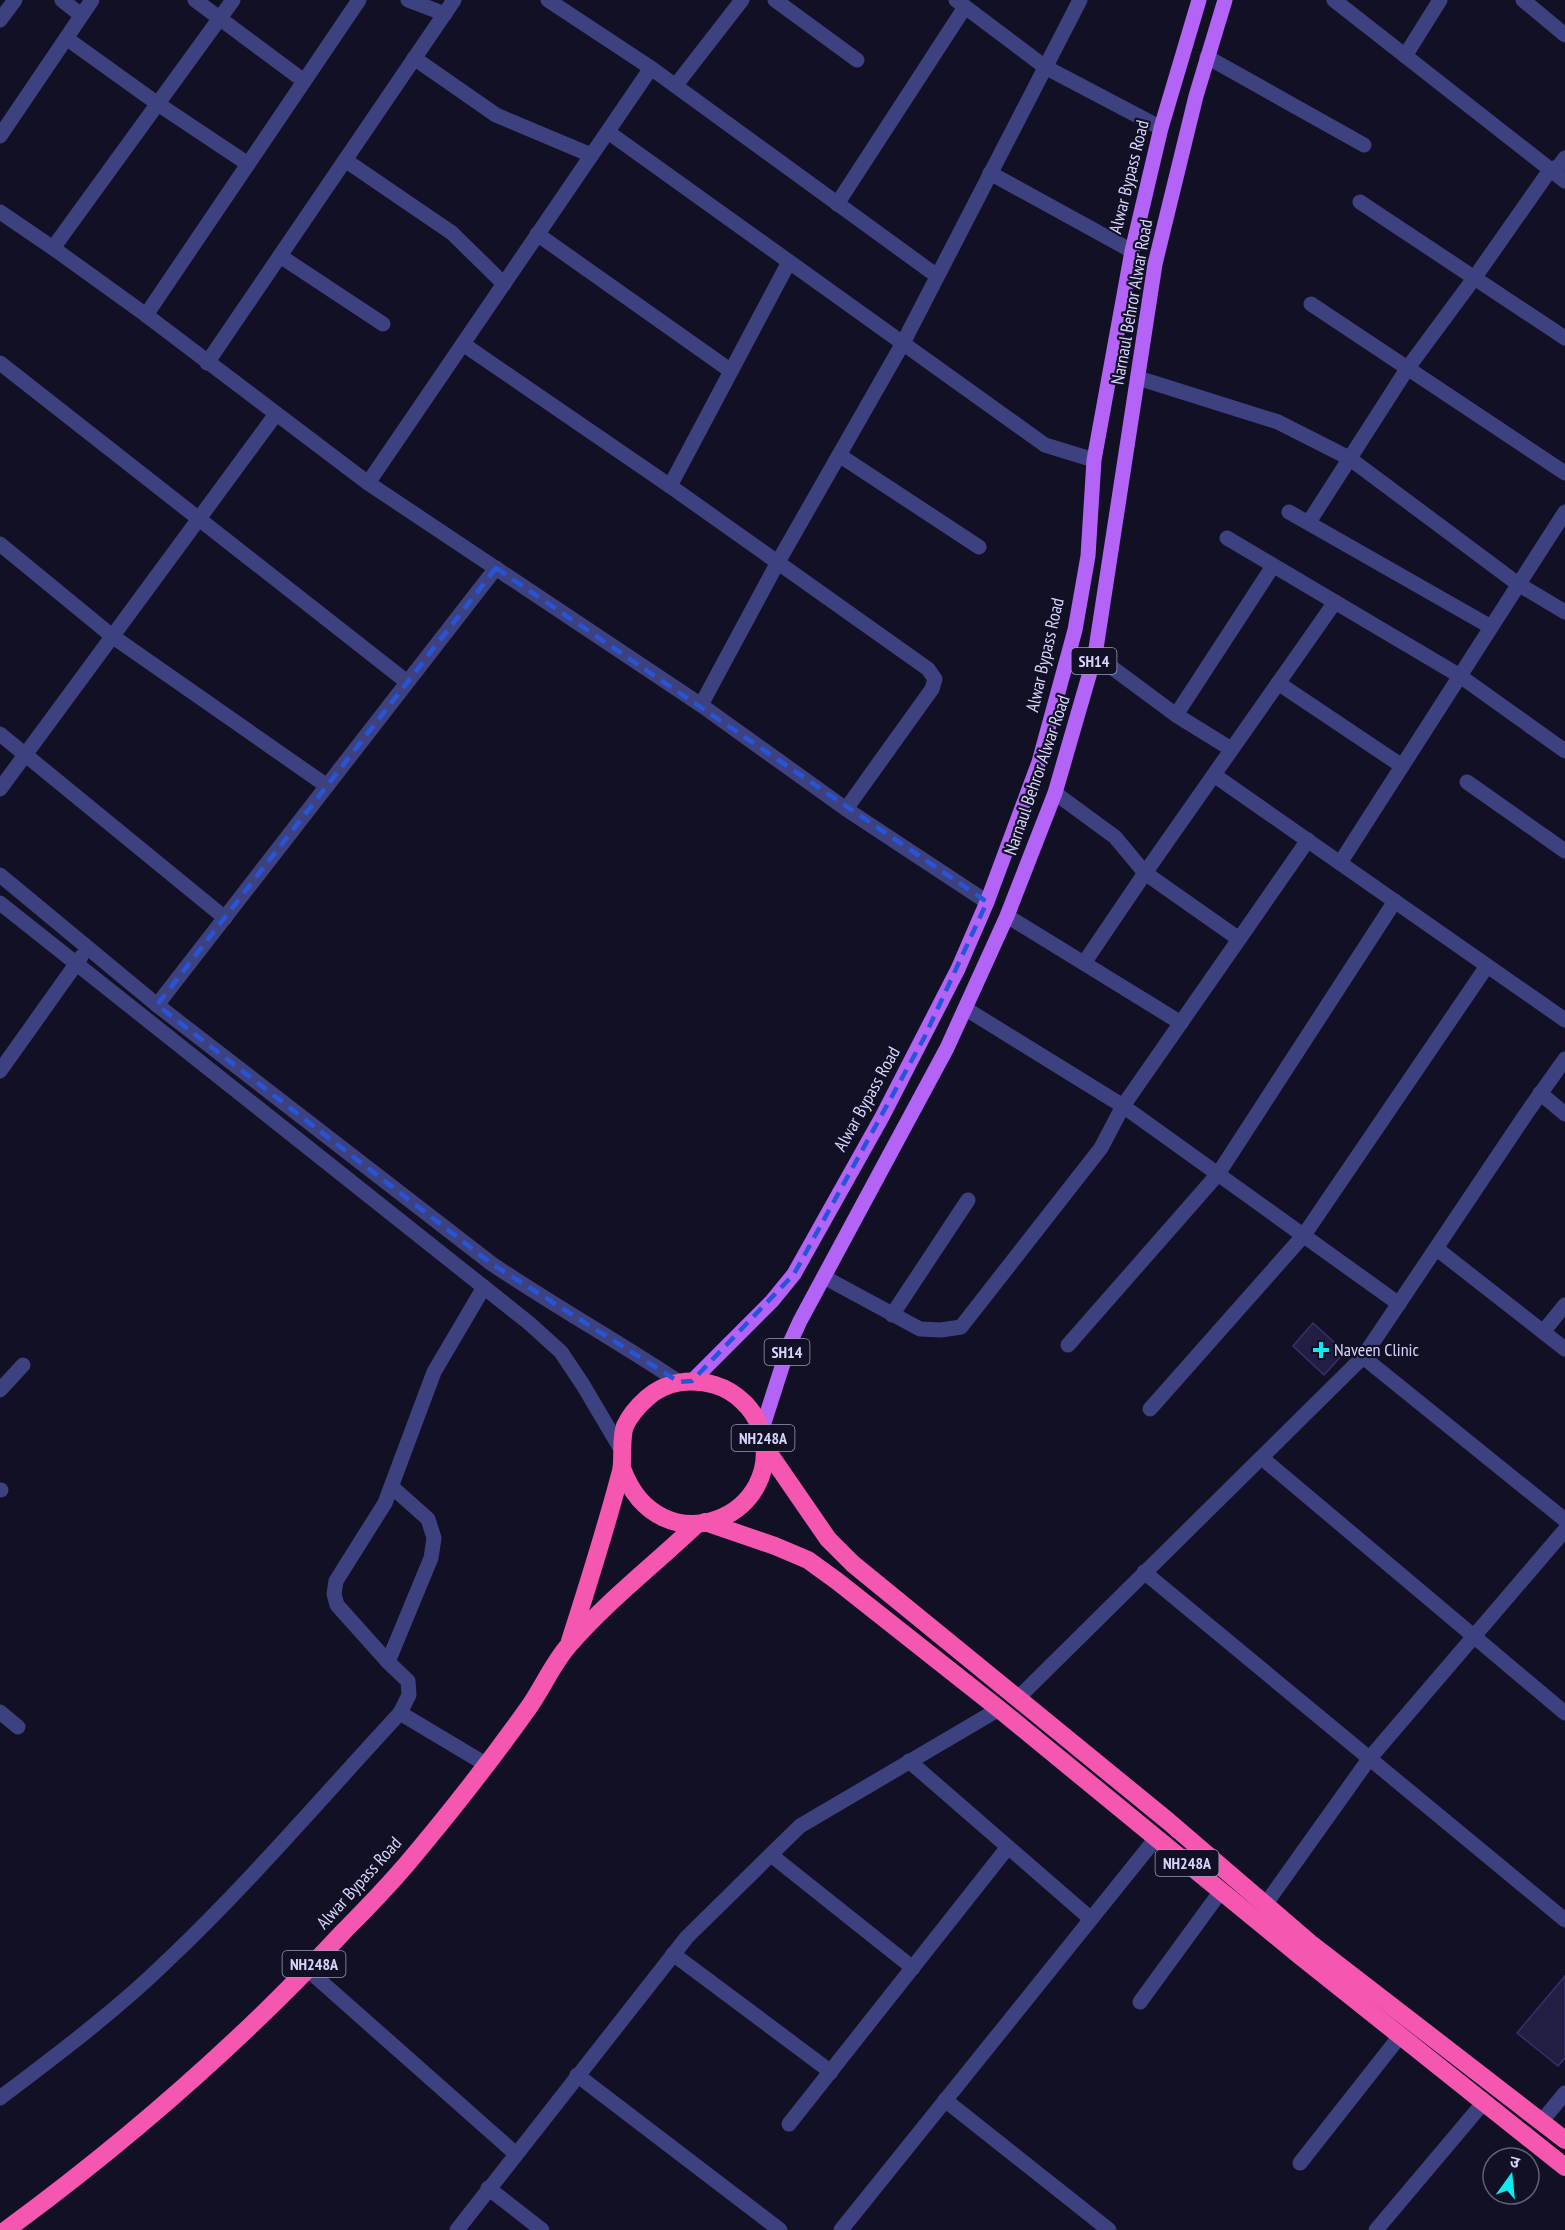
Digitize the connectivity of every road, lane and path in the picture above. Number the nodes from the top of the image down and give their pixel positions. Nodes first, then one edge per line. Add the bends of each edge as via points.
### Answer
1 (15, 0) edge
2 (62, 0) edge
3 (92, 0) edge
4 (195, 0) edge
5 (234, 0) edge
6 (359, 0) edge
7 (408, 0) edge
8 (454, 0) edge
9 (742, 0) edge
10 (775, 0) edge
11 (1080, 0) edge
12 (1199, 0) edge
13 (1225, 0) edge
14 (1334, 0) edge
15 (1440, 0) edge
16 (1523, 0) edge
17 (555, 2) edge
18 (960, 4) edge
19 (445, 14) junction
20 (81, 15) junction
21 (220, 18) junction
22 (0, 20) edge
23 (1565, 35) edge
24 (66, 38) junction
25 (1405, 56) junction
26 (1207, 57) junction
27 (414, 58) junction
28 (857, 60) dead end
29 (651, 68) junction
30 (1045, 68) junction
31 (304, 81) junction
32 (675, 85) junction
33 (158, 104) junction
34 (1161, 128) junction
35 (608, 132) junction
36 (0, 136) edge
37 (1364, 145) dead end
38 (591, 155) junction
39 (1565, 158) edge
40 (345, 160) junction
41 (248, 164) junction
42 (1550, 170) junction
43 (990, 174) junction
44 (1565, 182) edge
45 (1360, 202) dead end
46 (837, 204) junction
47 (0, 212) edge
48 (537, 234) junction
49 (53, 248) junction
50 (1132, 251) junction
51 (280, 256) junction
52 (789, 262) junction
53 (937, 276) junction
54 (1475, 277) junction
55 (504, 284) junction
56 (1311, 304) dead end
57 (146, 315) junction
58 (383, 324) dead end
59 (1565, 338) edge
60 (903, 343) junction
61 (463, 344) junction
62 (0, 363) edge
63 (207, 363) junction
64 (1407, 369) junction
65 (731, 371) junction
66 (1138, 378) junction
67 (276, 414) junction
68 (839, 455) junction
69 (1349, 458) junction
70 (1094, 460) junction
71 (1565, 473) edge
72 (368, 483) junction
73 (670, 486) junction
74 (1289, 512) dead end
75 (1565, 512) edge
76 (199, 518) junction
77 (1309, 522) junction
78 (1227, 538) dead end
79 (0, 544) edge
80 (979, 547) dead end
81 (778, 562) junction
82 (1272, 566) junction
83 (496, 568) junction
84 (1518, 584) junction
85 (1335, 602) junction
86 (1565, 612) edge
87 (1491, 627) junction
88 (112, 636) junction
89 (1095, 655) junction
90 (1460, 676) junction
91 (407, 682) junction
92 (1278, 682) junction
93 (701, 705) junction
94 (1176, 715) junction
95 (0, 734) edge
96 (1231, 750) junction
97 (1565, 751) edge
98 (25, 754) junction
99 (1402, 766) junction
100 (1214, 775) junction
101 (1467, 782) dead end
102 (327, 786) junction
103 (0, 789) edge
104 (1055, 793) junction
105 (846, 809) junction
106 (1308, 840) junction
107 (1565, 851) edge
108 (1340, 863) junction
109 (1145, 873) junction
110 (0, 875) edge
111 (1395, 901) junction
112 (987, 902) junction
113 (0, 903) edge
114 (1007, 916) junction
115 (225, 918) junction
116 (1239, 939) junction
117 (88, 948) junction
118 (1084, 963) junction
119 (76, 965) junction
120 (1487, 966) junction
121 (157, 1005) junction
122 (966, 1009) junction
123 (1565, 1020) edge
124 (1181, 1023) junction
125 (1565, 1059) edge
126 (0, 1071) edge
127 (1540, 1093) junction
128 (1123, 1106) junction
129 (1565, 1114) edge
130 (1218, 1174) junction
131 (968, 1200) dead end
132 (1304, 1235) junction
133 (1437, 1249) junction
134 (824, 1277) junction
135 (484, 1287) junction
136 (1399, 1304) junction
137 (1565, 1305) edge
138 (892, 1315) junction
139 (1543, 1332) junction
140 (1068, 1345) dead end
141 (1565, 1348) edge
142 (1363, 1358) junction
143 (23, 1365) dead end
144 (686, 1382) junction
145 (0, 1390) edge
146 (1150, 1409) dead end
147 (763, 1439) junction
148 (1262, 1458) junction
149 (622, 1460) junction
150 (392, 1487) junction
151 (1565, 1520) edge
152 (700, 1523) junction
153 (1565, 1530) edge
154 (1144, 1572) junction
155 (1473, 1637) junction
156 (568, 1646) junction
157 (388, 1662) junction
158 (1018, 1698) junction
159 (999, 1708) junction
160 (0, 1712) edge
161 (400, 1713) junction
162 (1565, 1713) edge
163 (18, 1727) dead end
164 (1369, 1759) junction
165 (909, 1761) junction
166 (487, 1765) junction
167 (1157, 1837) junction
168 (1008, 1847) junction
169 (771, 1855) junction
170 (1221, 1891) junction
171 (1265, 1905) junction
172 (1091, 1919) junction
173 (1565, 1920) edge
174 (673, 1954) junction
175 (913, 1968) junction
176 (308, 1970) junction
177 (1140, 2002) dead end
178 (1400, 2036) junction
179 (831, 2072) junction
180 (578, 2075) junction
181 (1565, 2093) edge
182 (0, 2098) edge
183 (945, 2100) junction
184 (1484, 2102) junction
185 (1542, 2121) junction
186 (789, 2124) dead end
187 (1565, 2140) edge
188 (516, 2154) junction
189 (1300, 2163) dead end
190 (1565, 2167) edge
191 (489, 2188) junction
192 (6, 2230) edge
193 (456, 2230) edge
194 (542, 2230) edge
195 (780, 2230) edge
196 (841, 2230) edge
197 (1109, 2230) edge
198 (1376, 2230) edge

1 - 22 street
2 - 20 street
3 - 20 street
4 - 21 street
5 - 21 street
6 - 31 street
7 - 19 street
8 - 19 street
9 - 32 street
10 - 28 street
11 - 30 street
12 - 34 main road, Alwar Bypass Road / SH14
13 - 26 main road, Narnaul Behror Alwar Road / SH14
14 - 25 street
15 - 25 street
16 - 23 street
17 - 29 street
18 - 30 street
18 - 46 street
19 - 27 street
20 - 24 street
21 - 31 street
21 - 33 street
24 - 33 street
24 - 36 street
25 - 42 street
26 - 37 street
26 - 66 main road, Narnaul Behror Alwar Road / SH14 via 1155,264
27 - 38 street via 495,115
27 - 40 street
29 - 32 street
29 - 35 street
30 - 34 street
30 - 43 street
31 - 41 street
32 - 46 street
33 - 41 street
33 - 49 street
34 - 50 main road, Alwar Bypass Road / SH14
35 - 38 street
35 - 52 street
38 - 48 street
39 - 42 street
40 - 51 street
40 - 55 street via 452,233
41 - 57 street
42 - 44 street
42 - 54 street
43 - 50 street
43 - 53 street
45 - 54 street
46 - 53 street
47 - 49 street
48 - 55 street
48 - 65 street
49 - 57 street
50 - 70 main road, Alwar Bypass Road / SH14
51 - 58 street
51 - 63 street
52 - 60 street
52 - 65 street
53 - 60 street
54 - 59 street
54 - 64 street
55 - 61 street
56 - 64 street
57 - 63 street
60 - 68 street
60 - 70 street via 1045,445
61 - 72 street
61 - 73 street
62 - 76 street
63 - 67 street
64 - 69 street
64 - 71 street
65 - 73 street
66 - 69 street via 1278,422
66 - 89 main road, Narnaul Behror Alwar Road / SH14
67 - 72 street
67 - 76 street
68 - 80 street
68 - 81 street
69 - 77 street
69 - 84 street
70 - 112 main road, Alwar Bypass Road / SH14 via 1088,556 1075,630 1039,762
72 - 83 street
73 - 81 street
74 - 77 street
75 - 84 street
76 - 88 street
76 - 91 street
77 - 87 street
78 - 82 street
79 - 88 street
81 - 93 street
81 - 105 street via 928,669 935,679 932,689
82 - 85 street
82 - 94 street
83 - 91 street
83 - 93 street
84 - 86 street
84 - 87 street
85 - 90 street
85 - 92 street
87 - 90 street
88 - 98 street
88 - 102 street
89 - 94 street
89 - 104 main road, Narnaul Behror Alwar Road / SH14
90 - 97 street
90 - 99 street
91 - 102 street
92 - 96 street
92 - 99 street
93 - 105 street
94 - 96 street
95 - 98 street
96 - 100 street
98 - 103 street
98 - 115 street
99 - 108 street
100 - 106 street
100 - 109 street
101 - 107 street
102 - 115 street
104 - 109 street via 1114,837
104 - 114 main road, Narnaul Behror Alwar Road / SH14
105 - 112 street
106 - 108 street
106 - 116 street
108 - 111 street
109 - 116 street
109 - 118 street
110 - 117 street
111 - 120 street
111 - 130 street
112 - 144 main road, Alwar Bypass Road / SH14 via 924,1038 794,1274 772,1301
113 - 119 street
114 - 118 street
114 - 122 main road, Narnaul Behror Alwar Road / SH14
115 - 121 street
116 - 124 street
117 - 119 street
117 - 121 street
118 - 124 street
119 - 126 street
119 - 135 street
120 - 123 street
120 - 132 street
121 - 144 street via 492,1264 547,1302
122 - 128 street
122 - 134 main road, Narnaul Behror Alwar Road / SH14
124 - 128 street
125 - 127 street
127 - 129 street
127 - 133 street
128 - 130 street
128 - 138 street via 1101,1148 961,1327 920,1329
130 - 132 street
130 - 140 street
131 - 138 street
132 - 136 street
132 - 146 street
133 - 136 street
133 - 139 street
134 - 138 street
134 - 147 main road, SH14 via 789,1345
135 - 149 street via 561,1352
135 - 150 street via 434,1372
136 - 142 street
137 - 139 street
139 - 141 street
142 - 148 street
142 - 151 street
143 - 145 street
144 - 147 highway, NH248A via 706,1382 730,1391 757,1420
144 - 149 highway, NH248A via 656,1391 637,1407 625,1427
147 - 152 highway, NH248A via 762,1469 754,1490 733,1512
147 - 158 highway, NH248A via 828,1539 880,1587
148 - 154 street
148 - 155 street
149 - 152 highway, NH248A via 627,1484 636,1498 663,1518 679,1524
149 - 156 highway, NH248A
150 - 157 street via 428,1519 434,1538 431,1558
150 - 157 street via 336,1581 334,1594 337,1605
152 - 156 highway, NH248A via 615,1598
152 - 159 highway, NH248A via 808,1560
153 - 155 street
154 - 158 street
154 - 164 street
155 - 162 street
155 - 164 street
156 - 166 highway, Alwar Bypass Road / NH248A
157 - 161 street via 408,1681 410,1695
158 - 171 highway, NH248A
159 - 165 street
159 - 167 highway, NH248A
160 - 163 street
161 - 166 street
161 - 182 street via 170,1959 99,2023
164 - 171 street
164 - 173 street
165 - 168 street
165 - 169 street via 800,1826
166 - 176 highway, Alwar Bypass Road / NH248A via 405,1866
167 - 170 highway, NH248A
167 - 172 street
168 - 172 street
168 - 175 street
169 - 174 street
169 - 175 street
170 - 177 street
170 - 178 highway, NH248A
171 - 185 highway, NH248A via 1356,1980
172 - 183 street
174 - 179 street
174 - 180 street
175 - 179 street
176 - 188 street
176 - 192 highway, Alwar Bypass Road / NH248A via 163,2108
178 - 184 highway, NH248A
178 - 189 street
179 - 186 street
180 - 188 street
180 - 195 street
181 - 185 street
183 - 196 street
183 - 197 street
184 - 190 highway, NH248A
184 - 198 street
185 - 187 highway, NH248A
188 - 191 street
191 - 193 street
191 - 194 street

